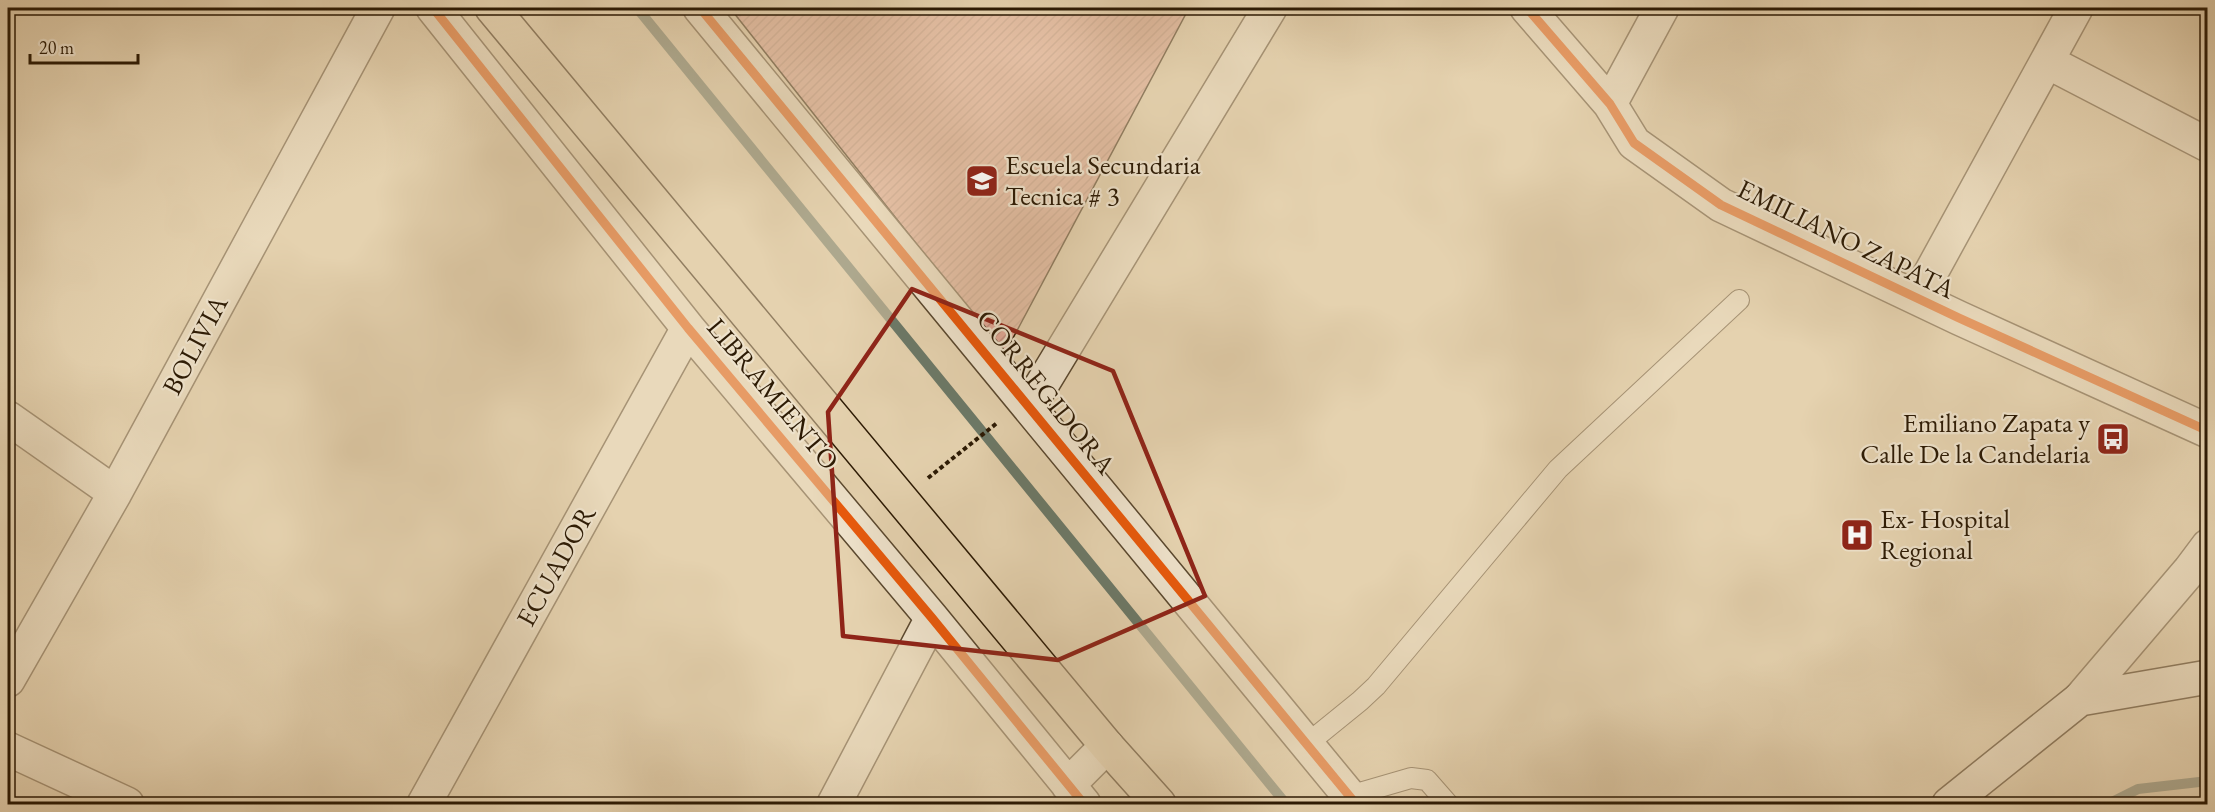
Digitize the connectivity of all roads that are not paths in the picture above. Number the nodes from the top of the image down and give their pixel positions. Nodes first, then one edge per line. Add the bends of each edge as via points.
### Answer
1 (378, 8) edge
2 (433, 8) edge
3 (492, 8) edge
4 (700, 8) edge
5 (1270, 8) edge
6 (1527, 8) edge
7 (1662, 8) edge
8 (2076, 8) edge
9 (2048, 62) junction
10 (1611, 104) junction
11 (2208, 145) edge
12 (1917, 298) junction
13 (1739, 300) dead end
14 (688, 328) junction
15 (1015, 413) junction
16 (8, 418) edge
17 (2208, 431) edge
18 (115, 493) junction
19 (2208, 546) edge
20 (932, 618) junction
21 (2208, 677) edge
22 (8, 680) edge
23 (2080, 699) junction
24 (1307, 744) junction
25 (1107, 746) junction
26 (8, 749) edge
27 (1076, 795) edge
28 (1353, 800) edge
29 (127, 804) edge
30 (424, 804) edge
31 (834, 804) edge
32 (1159, 804) edge
33 (1448, 804) edge
34 (1949, 804) edge

1 - 18 street, BOLIVIA
2 - 14 street, LIBRAMIENTO
3 - 25 main road
4 - 15 street, CORREGIDORA
5 - 15 street
6 - 10 street, EMILIANO ZAPATA
7 - 10 street
8 - 9 street
9 - 11 street
9 - 12 street
10 - 12 street, EMILIANO ZAPATA via 1634,143 1721,205
12 - 17 street, EMILIANO ZAPATA
13 - 24 lane via 1558,469 1376,686
14 - 20 street, LIBRAMIENTO
14 - 30 street, ECUADOR
15 - 24 street, CORREGIDORA
16 - 18 street
18 - 22 street, BOLIVIA
19 - 23 street
20 - 27 street, LIBRAMIENTO
20 - 31 street
21 - 23 street
23 - 34 street
24 - 28 street, CORREGIDORA
25 - 27 street
25 - 32 main road
26 - 29 street
28 - 33 lane via 1411,778 1427,780

